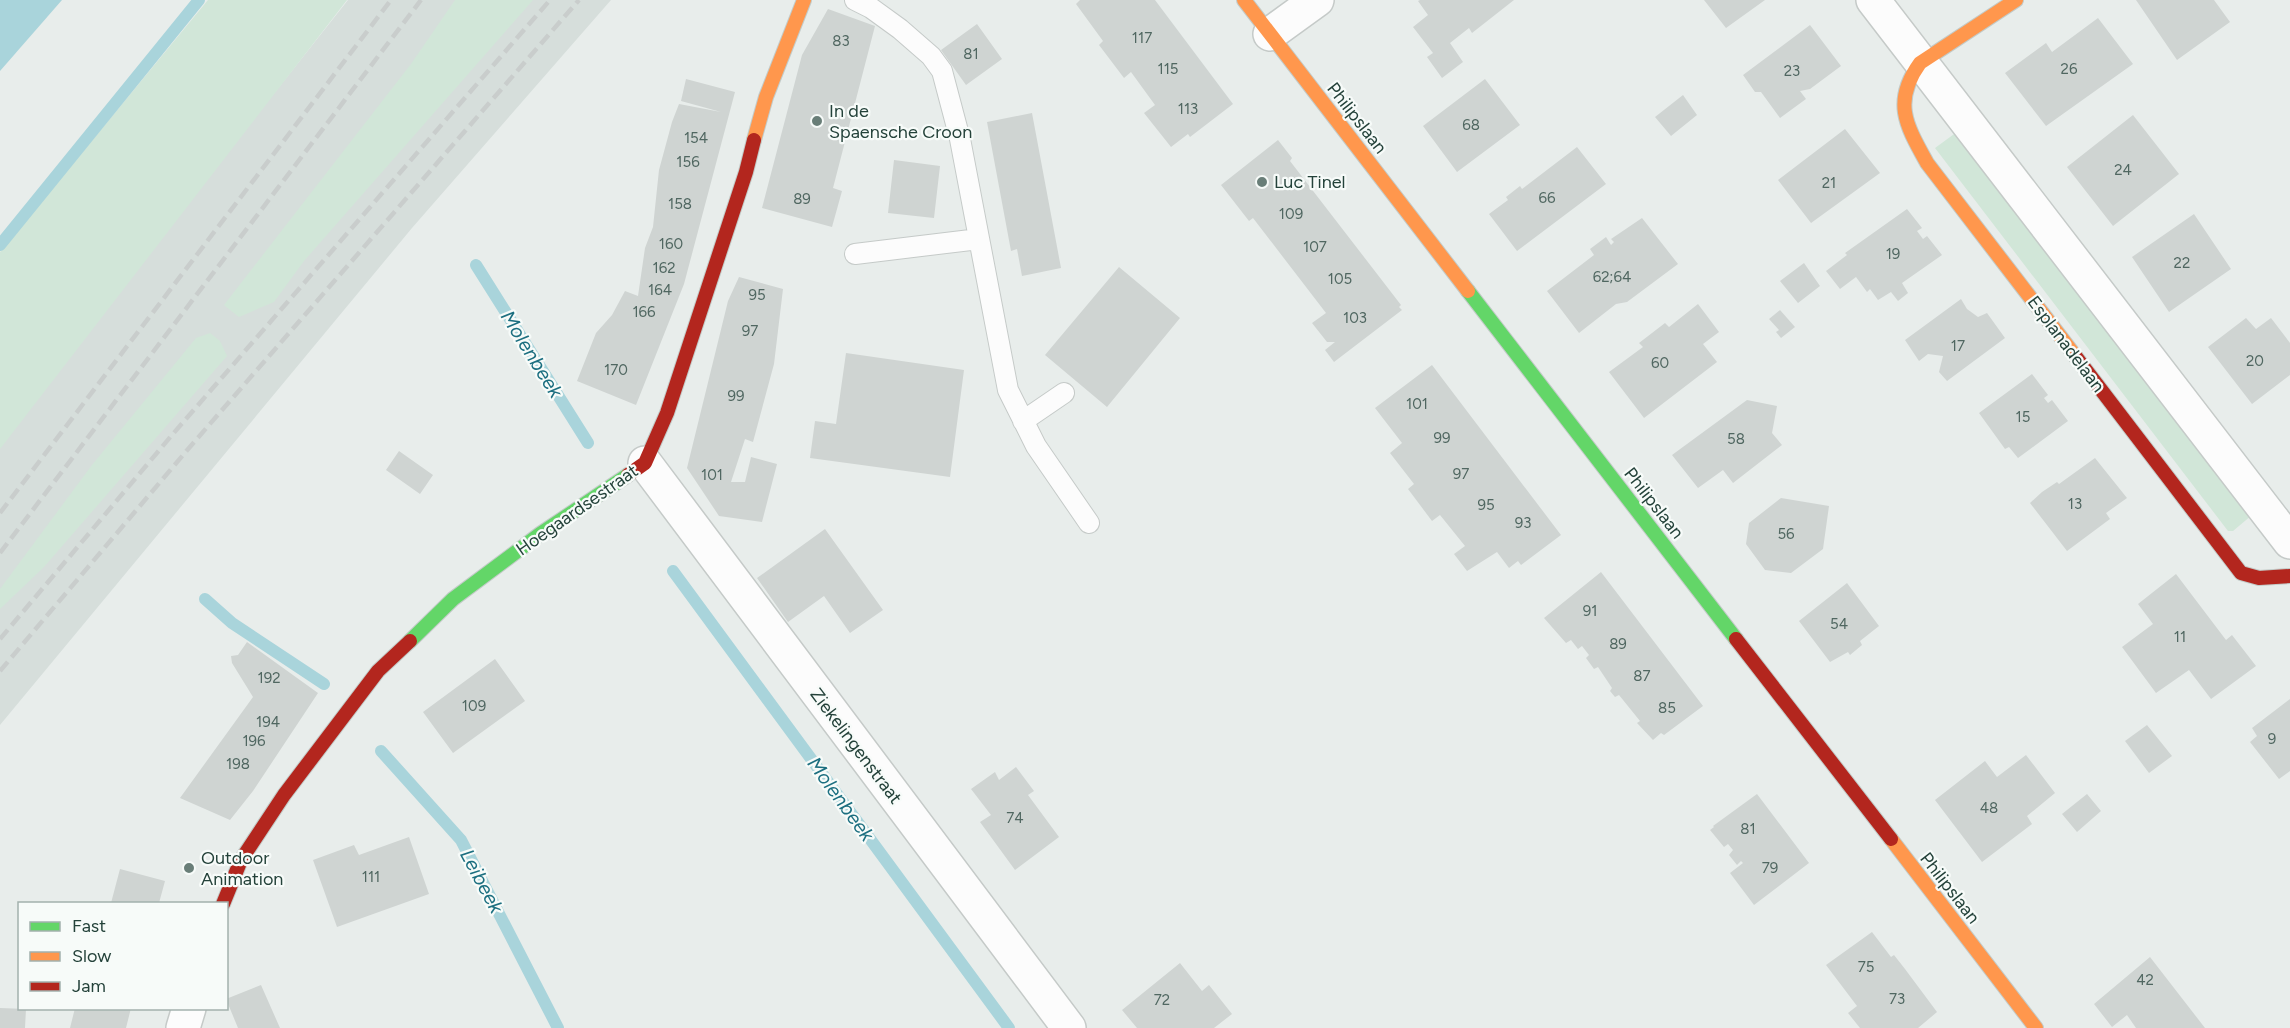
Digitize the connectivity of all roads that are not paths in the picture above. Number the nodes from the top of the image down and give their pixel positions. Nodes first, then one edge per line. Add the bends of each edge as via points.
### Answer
1 (804, 0) edge
2 (855, 0) edge
3 (1244, 0) edge
4 (1317, 0) edge
5 (1873, 0) edge
6 (2016, 0) edge
7 (1270, 34) junction
8 (1920, 63) junction
9 (979, 239) junction
10 (855, 254) dead end
11 (1064, 393) dead end
12 (1023, 421) junction
13 (645, 463) junction
14 (1089, 523) dead end
15 (2290, 542) edge
16 (2290, 576) edge
17 (223, 902) edge
18 (188, 1010) edge
19 (183, 1028) edge
20 (1069, 1028) edge
21 (2036, 1028) edge

1 - 13 street, Hoegaardsestraat via 765,97 746,172 667,413
2 - 9 lane via 900,29 942,71
3 - 7 street, Philipslaan
4 - 7 street
5 - 8 street
6 - 8 street
7 - 21 street, Philipslaan
8 - 15 street
8 - 16 street, Esplanadelaan via 1909,75 1903,111 1927,163 2241,573 2259,578
9 - 10 lane
9 - 12 lane via 1008,390
11 - 12 lane
12 - 14 lane
13 - 17 street, Hoegaardsestraat via 453,599 378,671 284,795 241,861
13 - 20 street, Ziekelingenstraat
18 - 19 street

